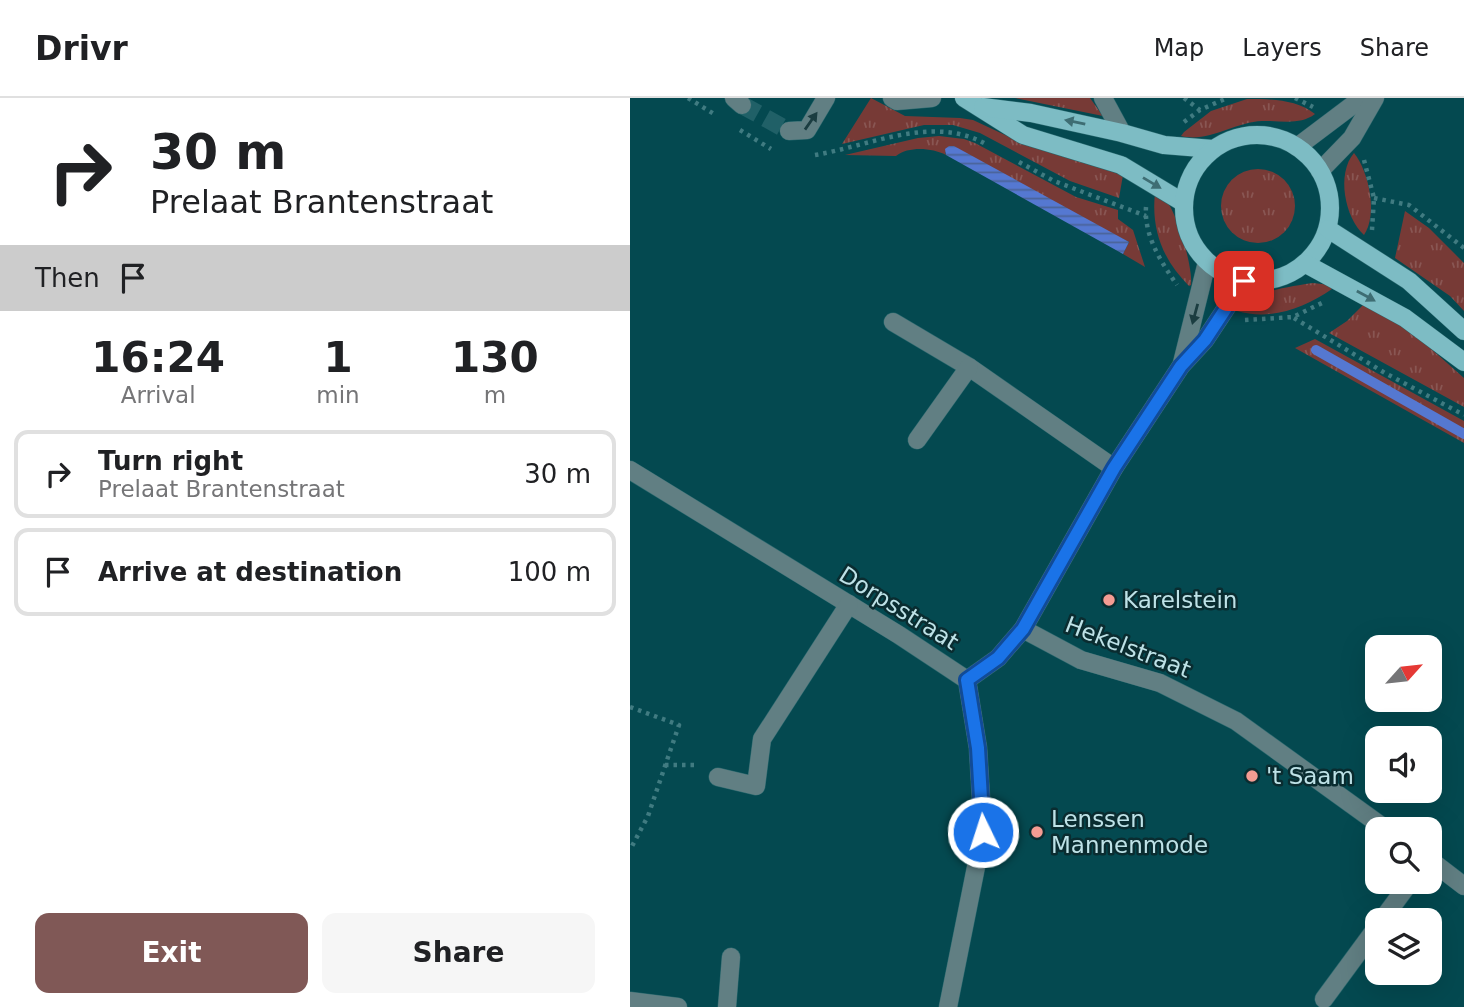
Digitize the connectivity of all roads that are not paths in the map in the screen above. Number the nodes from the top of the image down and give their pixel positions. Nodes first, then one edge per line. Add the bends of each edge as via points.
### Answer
1 (826, 98) edge
2 (892, 98) edge
3 (932, 98) edge
4 (1103, 98) edge
5 (1362, 98) edge
6 (1375, 98) edge
7 (972, 102) edge
8 (789, 131) dead end
9 (1122, 133) junction
10 (1297, 146) junction
11 (1213, 149) junction
12 (1320, 171) junction
13 (1184, 203) junction
14 (1328, 229) junction
15 (1207, 262) junction
16 (1306, 264) junction
17 (1244, 281) junction
18 (893, 322) dead end
19 (1464, 331) edge
20 (1464, 362) edge
21 (1181, 366) junction
22 (969, 368) junction
23 (917, 440) dead end
24 (1114, 468) junction
25 (630, 470) edge
26 (849, 604) junction
27 (1023, 629) junction
28 (967, 680) junction
29 (718, 776) dead end
30 (1369, 817) edge
31 (1442, 869) edge
32 (1464, 886) edge
33 (1365, 943) edge
34 (731, 957) dead end
35 (1324, 999) dead end
36 (630, 1001) edge
37 (678, 1007) edge
38 (727, 1007) edge
39 (948, 1007) edge

8 -> 1 street via 807,130
2 - 3 street
4 - 9 street
5 - 10 street
6 - 12 street via 1352,138
9 -> 7 main road
7 -> 13 main road via 1023,135 1121,165
9 - 11 main road via 1164,145
10 - 11 main road via 1250,135
10 - 12 main road
11 - 13 main road via 1191,177
12 - 14 main road via 1331,203
13 - 15 main road via 1191,240
14 - 16 main road
14 - 19 main road via 1409,281
15 - 17 main road
15 -> 21 street
16 - 17 main road via 1287,276
16 -> 20 main road via 1405,318
17 - 21 street via 1205,340
18 - 22 street
21 - 24 street
22 - 23 street
22 - 24 street
24 - 27 street
25 - 26 street, Dorpsstraat
26 - 28 street, Dorpsstraat
26 - 29 street via 762,739 756,786
27 - 28 street via 998,658
27 - 30 street, Hekelstraat via 1082,660 1160,683 1236,721
28 - 39 street, Dorpsstraat via 978,748 983,832
31 - 32 street
33 - 35 street
34 - 38 street
36 - 37 street

